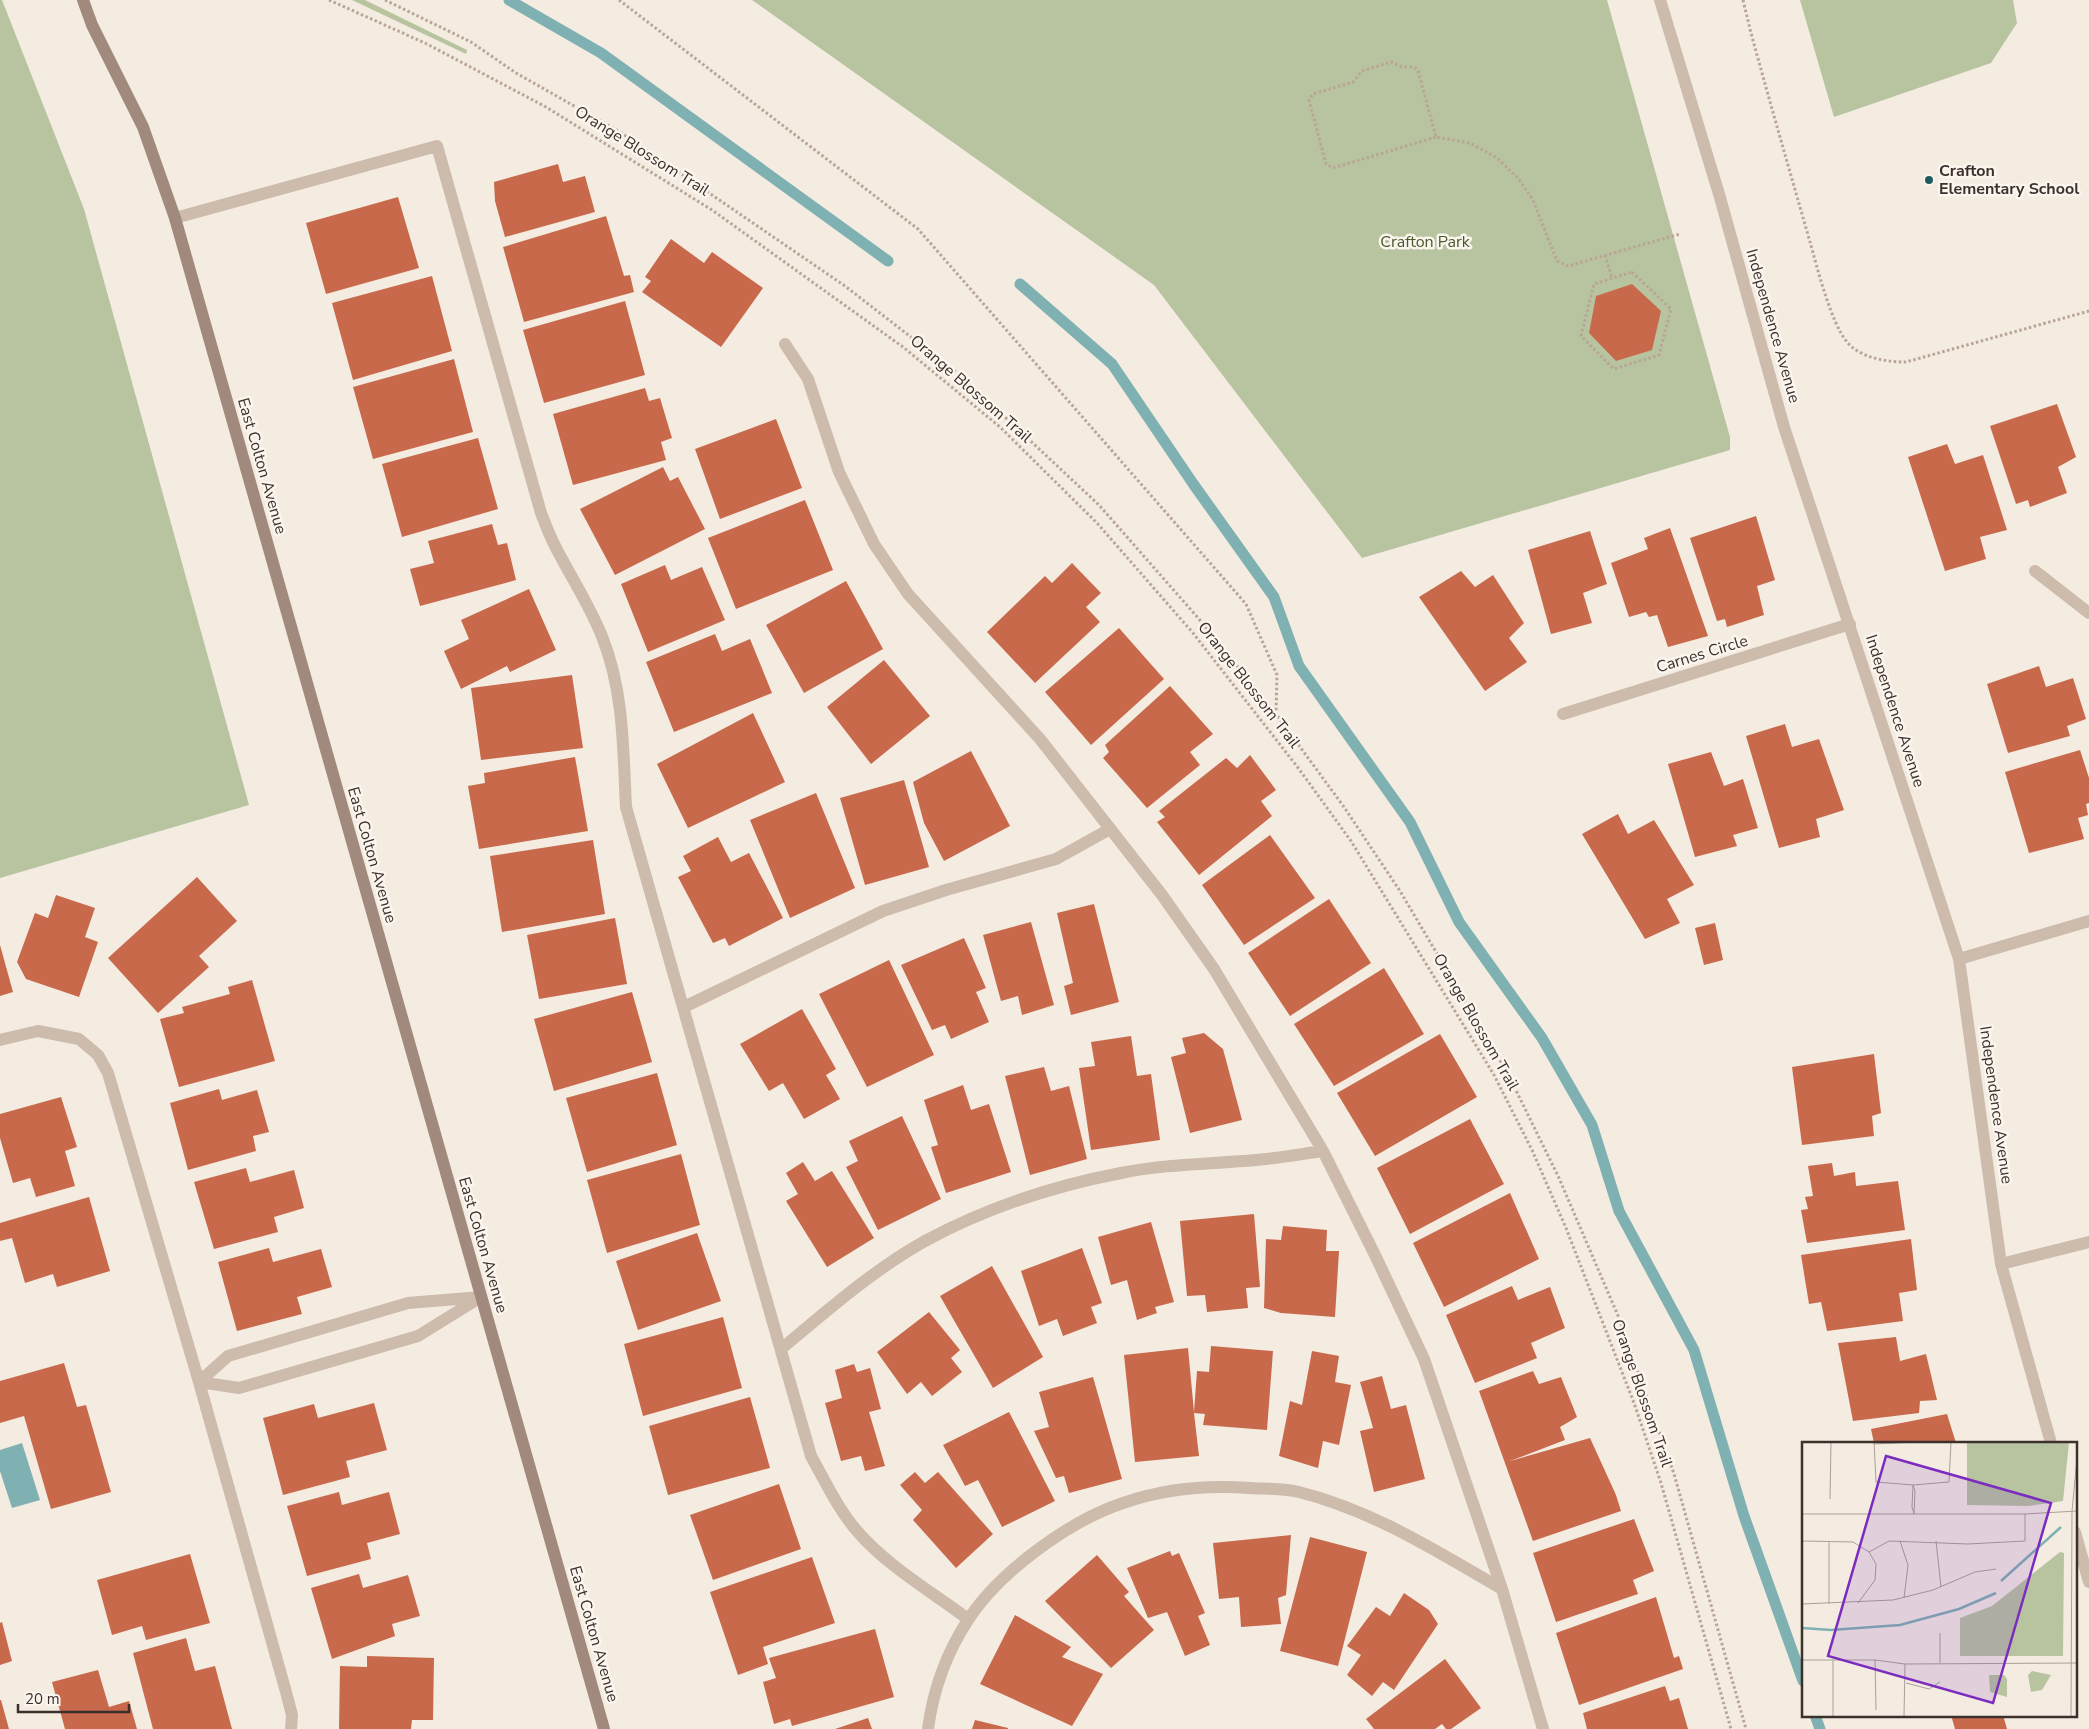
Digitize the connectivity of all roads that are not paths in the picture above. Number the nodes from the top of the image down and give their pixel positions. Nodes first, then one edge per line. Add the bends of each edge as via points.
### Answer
1 (83, 0) edge
2 (1660, 0) edge
3 (175, 218) junction
4 (785, 344) dead end
5 (2034, 571) dead end
6 (2089, 613) edge
7 (1850, 624) junction
8 (1563, 714) dead end
9 (1110, 829) junction
10 (2089, 921) edge
11 (1958, 959) junction
12 (684, 1007) junction
13 (0, 1040) edge
14 (1324, 1152) junction
15 (2089, 1242) edge
16 (2001, 1264) junction
17 (481, 1297) junction
18 (780, 1349) junction
19 (199, 1382) junction
20 (2051, 1442) edge
21 (2076, 1536) edge
22 (2089, 1582) edge
23 (1502, 1589) junction
24 (968, 1620) junction
25 (291, 1729) edge
26 (604, 1729) edge
27 (928, 1729) edge
28 (1543, 1729) edge

1 - 3 street, East Colton Avenue via 92,25 143,127
2 - 7 street, Independence Avenue via 1719,194 1784,427
3 - 12 street via 437,146 541,513 553,543 591,610 618,685 626,807
3 - 17 street, East Colton Avenue
4 - 9 street via 808,379 839,472 874,544 908,594 1040,739
5 - 6 street
7 - 8 street, Carnes Circle
7 - 11 street, Independence Avenue
9 - 12 street via 1056,859 883,911
9 - 14 street via 1214,969
10 - 11 street
11 - 16 street, Independence Avenue
12 - 18 street
13 - 19 street via 38,1031 55,1033 79,1039 98,1055 108,1073
14 - 18 street via 1121,1173 992,1210 924,1242 896,1260 860,1284
14 - 23 street via 1424,1359
15 - 16 street
16 - 20 street, Independence Avenue
17 - 19 street via 408,1303 228,1356
17 - 19 street via 418,1336 239,1388
17 - 26 street, East Colton Avenue
18 - 24 street via 811,1456 856,1530 876,1551
19 - 25 street via 286,1692 292,1715
21 - 22 street
23 - 24 street via 1389,1524 1352,1508 1296,1491 1229,1486 1177,1490 1123,1503 1071,1526 1021,1564
23 - 28 street
24 - 27 street via 944,1666

